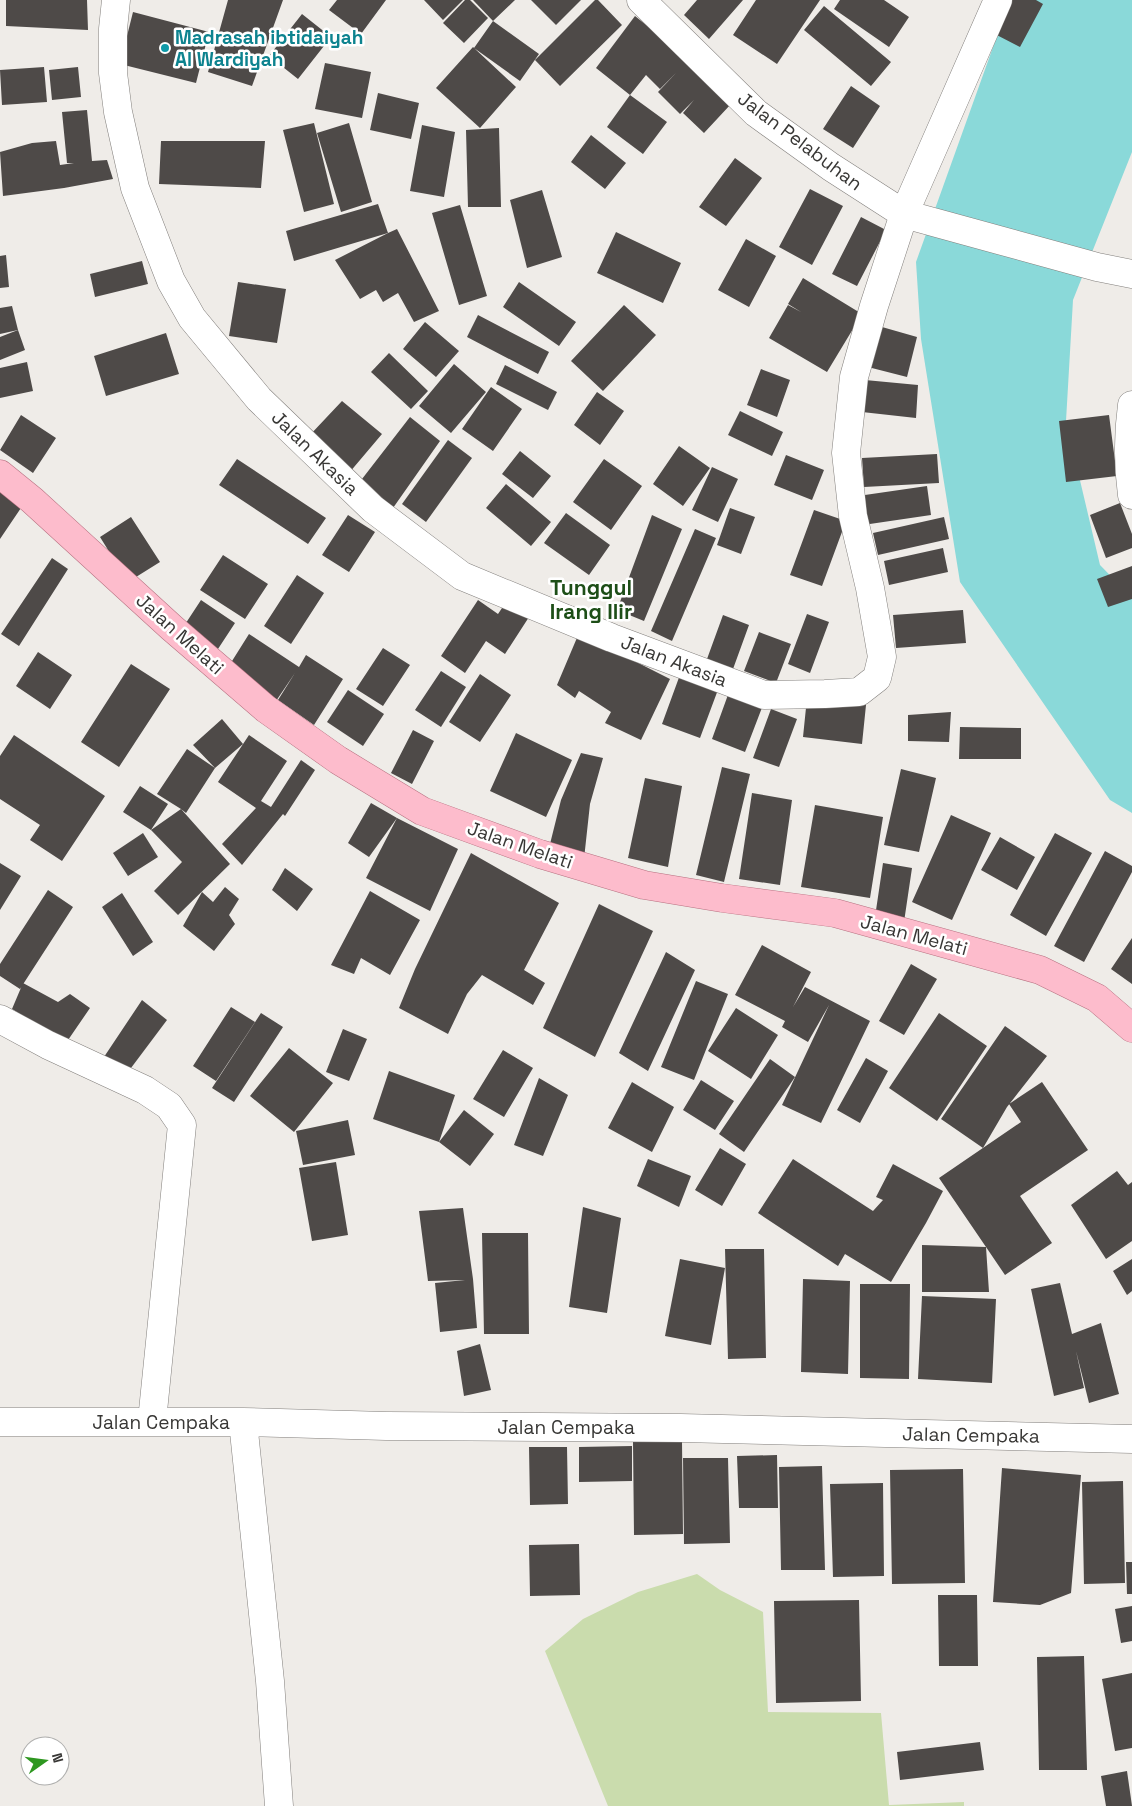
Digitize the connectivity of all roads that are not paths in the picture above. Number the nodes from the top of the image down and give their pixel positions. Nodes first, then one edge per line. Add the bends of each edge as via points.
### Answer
1 (116, 0) edge
2 (641, 0) edge
3 (998, 0) edge
4 (916, 218) junction
5 (1132, 274) edge
6 (1132, 405) edge
7 (0, 474) edge
8 (1132, 495) edge
9 (0, 1019) edge
10 (1132, 1028) edge
11 (152, 1421) junction
12 (0, 1422) edge
13 (243, 1422) junction
14 (1132, 1439) edge
15 (279, 1806) edge

1 - 4 street, Jalan Akasia via 113,73 135,188 171,281 192,318 259,399 373,509 462,576 612,638 764,695 859,692 877,678 882,657 853,516 846,453 854,377 874,306
2 - 4 street, Jalan Pelabuhan via 756,113 831,167
3 - 4 street
4 - 5 street, Jalan Pelabuhan
6 - 8 street
7 - 10 main road, Jalan Melati via 266,710 338,760 422,811 540,854 644,885 835,913 1040,970 1097,998
9 - 11 street via 145,1090 170,1106 182,1125
11 - 12 street, Jalan Cempaka
11 - 13 street, Jalan Cempaka
13 - 14 street, Jalan Cempaka
13 - 15 street via 270,1681

